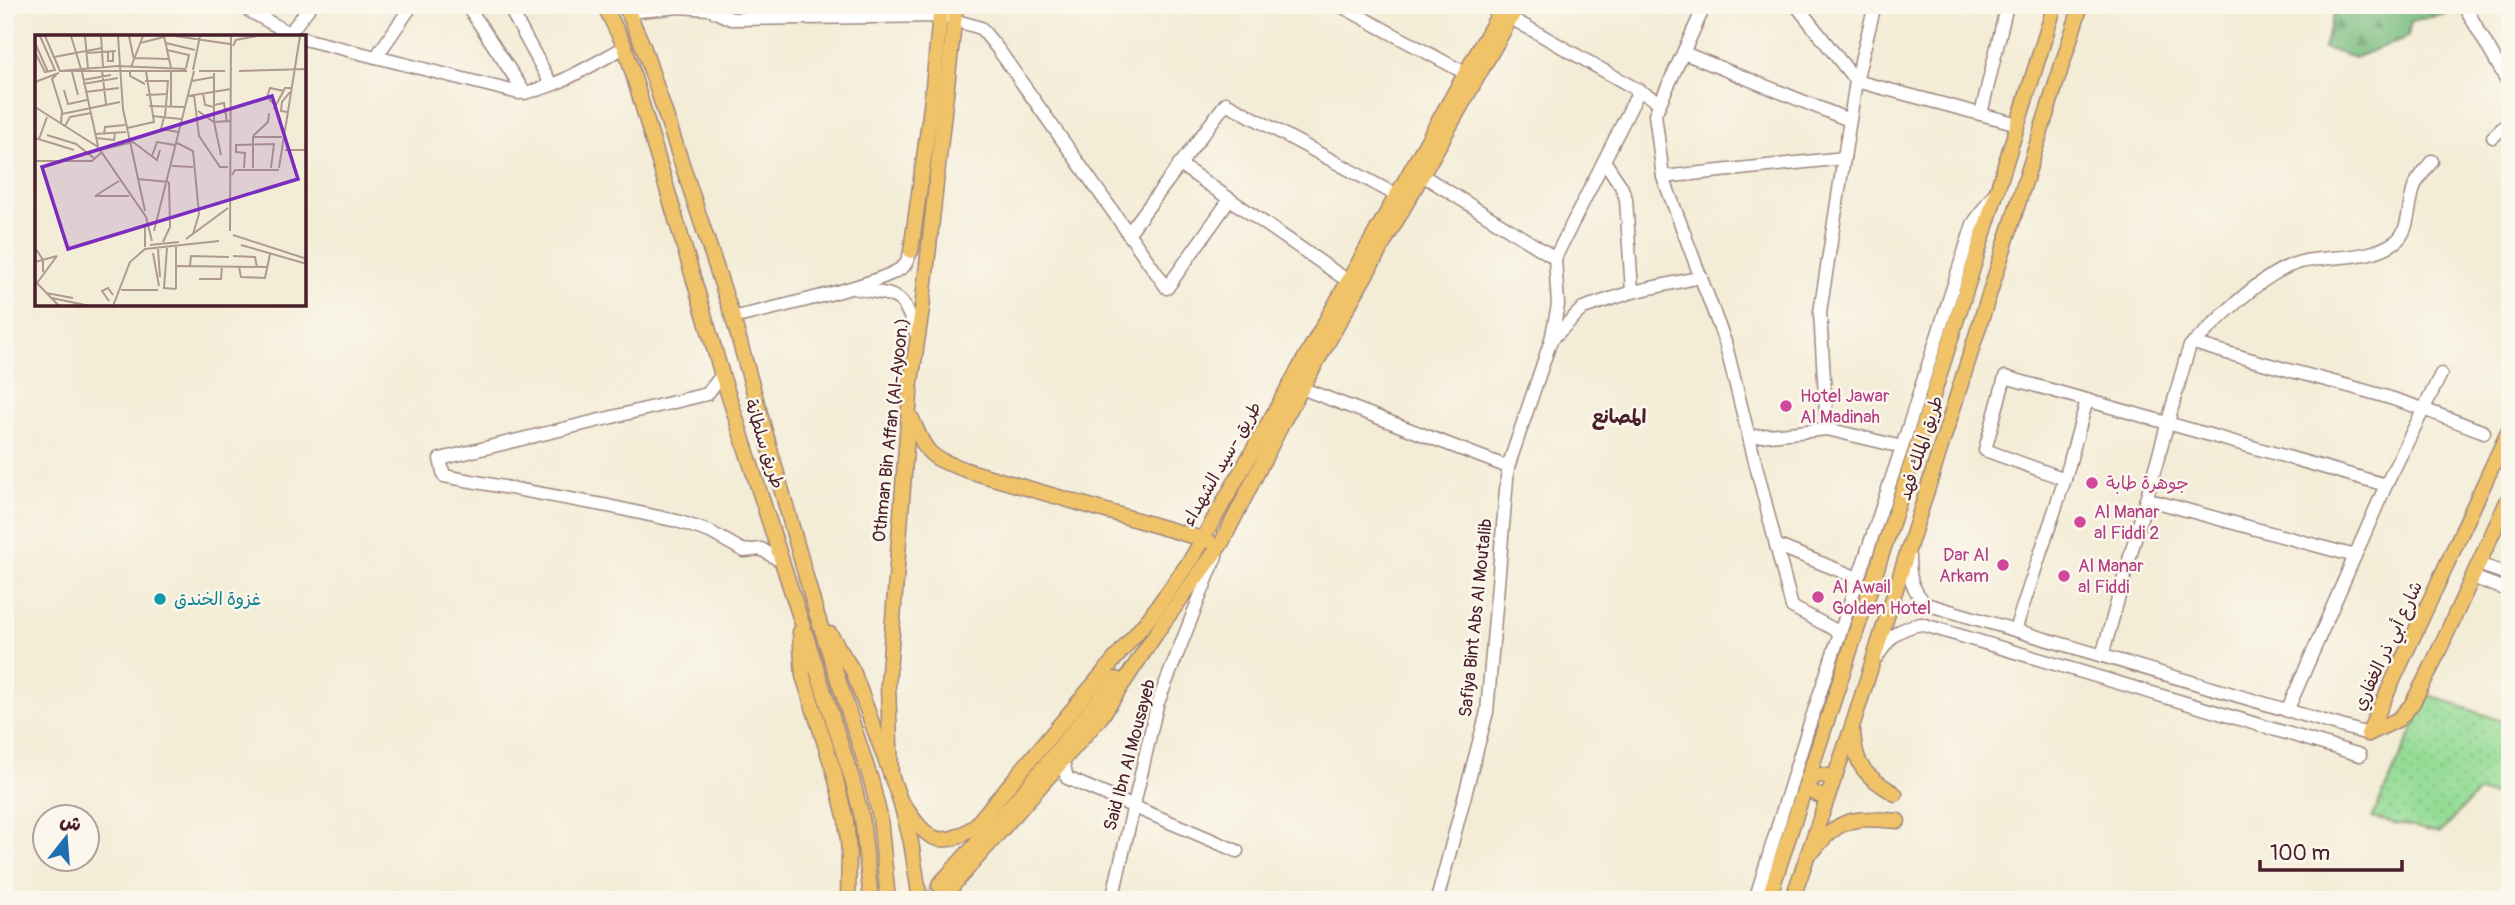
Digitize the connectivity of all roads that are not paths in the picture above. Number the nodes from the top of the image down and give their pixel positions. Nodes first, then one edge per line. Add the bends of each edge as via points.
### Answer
1 (239, 5) edge
2 (311, 5) edge
3 (412, 5) edge
4 (467, 5) edge
5 (508, 5) edge
6 (604, 5) edge
7 (839, 5) edge
8 (1339, 5) edge
9 (1705, 5) edge
10 (1796, 5) edge
11 (1875, 5) edge
12 (2007, 5) edge
13 (2055, 5) edge
14 (2081, 5) edge
15 (2464, 5) edge
16 (626, 8) edge
17 (719, 10) edge
18 (1511, 10) edge
19 (940, 11) edge
20 (956, 12) edge
21 (834, 19) junction
22 (293, 35) edge
23 (306, 40) edge
24 (625, 47) junction
25 (1684, 53) junction
26 (376, 57) junction
27 (2506, 67) edge
28 (1465, 73) junction
29 (1856, 81) junction
30 (551, 85) junction
31 (2510, 86) edge
32 (1639, 91) junction
33 (525, 93) junction
34 (1659, 102) junction
35 (1981, 114) junction
36 (1849, 120) junction
37 (2510, 121) edge
38 (2018, 124) junction
39 (2493, 137) dead end
40 (1844, 158) junction
41 (2432, 160) dead end
42 (1605, 162) junction
43 (1179, 164) junction
44 (1422, 175) junction
45 (1663, 177) junction
46 (1999, 186) junction
47 (1396, 195) junction
48 (1230, 199) junction
49 (1128, 234) junction
50 (911, 251) joint
51 (1555, 258) junction
52 (1701, 277) junction
53 (1348, 281) junction
54 (850, 287) junction
55 (1632, 292) junction
56 (733, 318) junction
57 (1551, 340) junction
58 (918, 341) junction
59 (2194, 343) junction
60 (2441, 374) dead end
61 (722, 375) junction
62 (1301, 388) junction
63 (2087, 400) junction
64 (2424, 409) junction
65 (909, 413) junction
66 (2168, 423) junction
67 (2510, 428) edge
68 (1827, 429) junction
69 (2484, 432) dead end
70 (1750, 436) junction
71 (1902, 447) junction
72 (1508, 467) junction
73 (2065, 479) junction
74 (2386, 485) junction
75 (2510, 495) edge
76 (2146, 499) junction
77 (1202, 539) junction
78 (1221, 544) junction
79 (1776, 545) junction
80 (1909, 550) junction
81 (2355, 556) junction
82 (781, 561) junction
83 (2475, 571) junction
84 (2510, 575) edge
85 (1858, 578) junction
86 (2510, 591) edge
87 (816, 612) junction
88 (799, 613) junction
89 (1163, 623) junction
90 (2015, 630) junction
91 (1839, 632) junction
92 (2102, 656) junction
93 (1873, 664) junction
94 (2287, 711) junction
95 (1852, 727) junction
96 (2368, 734) junction
97 (2360, 755) dead end
98 (1063, 761) junction
99 (891, 775) junction
100 (1835, 777) junction
101 (1807, 780) junction
102 (1895, 794) dead end
103 (1827, 799) junction
104 (900, 800) junction
105 (1134, 805) junction
106 (1898, 821) dead end
107 (1783, 828) junction
108 (1237, 851) dead end
109 (1805, 863) junction
110 (939, 884) tunnel mouth
111 (1765, 899) edge
112 (848, 900) edge
113 (871, 900) edge
114 (888, 900) edge
115 (920, 900) edge
116 (945, 900) tunnel mouth
117 (1112, 900) edge
118 (1437, 900) edge
119 (1793, 900) edge

1 - 22 street
2 - 22 street
3 - 26 street
4 - 33 street
5 - 30 street
6 - 24 main road, طريق سلطانة
7 - 21 street
8 - 28 street
9 - 25 street
10 - 29 street
11 - 29 street
12 - 35 street
13 - 38 main road, طريق الملك فهد
14 - 80 main road, طريق الملك فهد
15 - 27 street
16 - 17 street
16 - 56 main road, طريق سلطانة via 643,46
17 - 21 street via 731,19
18 - 28 main road, طريق -سيد الشهداء
18 - 32 street
18 - 44 main road, طريق -سيد الشهداء
19 - 20 street
19 - 21 street
19 - 50 main road
20 - 49 street via 981,28 998,49
20 - 58 main road, Othman Bin Affan (Al-Ayoon.)
23 - 26 street
24 - 30 street
24 - 61 main road, طريق سلطانة
25 - 34 street
25 - 36 street
26 - 33 street
27 - 31 street
28 - 47 main road, طريق -سيد الشهداء
29 - 35 street
29 - 36 street
30 - 33 street
32 - 34 street
32 - 42 street
34 - 45 street via 1655,114
35 - 38 street
36 - 40 street
37 - 39 street
38 - 46 main road, طريق الملك فهد
40 - 45 street
40 - 68 street via 1820,312
41 - 59 street via 2416,183 2402,236 2395,243 2368,254 2301,262 2277,272
42 - 51 street
42 - 55 street via 1626,199
43 - 47 street via 1226,103
43 - 48 street
43 - 49 street
44 - 51 street
44 - 62 main road, طريق -سيد الشهداء
45 - 52 street
46 - 71 street via 1973,225
46 - 101 main road, طريق الملك فهد
47 - 53 main road, طريق -سيد الشهداء
48 - 49 street via 1167,288
48 - 53 street
50 - 54 street via 905,265 891,274
51 - 57 street, Safiya Bint Abs Al Moutalib via 1558,305
52 - 55 street
52 - 70 street via 1726,342
53 - 77 main road, طريق -سيد الشهداء
54 - 56 street
54 - 58 street via 902,300
55 - 57 street via 1583,307
56 - 87 main road, طريق سلطانة
57 - 72 street, Safiya Bint Abs Al Moutalib
58 - 65 main road, Othman Bin Affan (Al-Ayoon.)
59 - 64 street
59 - 66 street
60 - 64 street
61 - 82 main road, طريق سلطانة
61 - 82 street via 707,394 440,459 444,475 677,521 744,551 761,550
62 - 72 street
62 - 78 main road, طريق -سيد الشهداء
63 - 66 street
63 - 73 street
63 - 73 street via 2005,377 1985,450
64 - 69 street
64 - 74 street
65 - 77 main road via 923,446 937,459
65 - 99 main road, Othman Bin Affan (Al-Ayoon.) via 888,685
66 - 74 street
66 - 76 street
67 - 96 main road, شارع أبي ذر الغفاري
68 - 70 street
68 - 71 street
70 - 79 street
71 - 85 street
72 - 118 street, Safiya Bint Abs Al Moutalib via 1487,712
73 - 90 street
74 - 81 street
75 - 83 main road, شارع أبي ذر الغفاري
76 - 81 street
76 - 92 street
77 - 78 main road
77 - 104 main road, طريق -سيد الشهداء via 1150,617 974,827 958,838 934,838 923,832
78 - 89 main road, طريق -سيد الشهداء
78 - 105 street, Said Ibn Al Mousayeb via 1157,705
79 - 85 street
79 - 91 street via 1793,607
80 - 90 street via 1911,581 1926,604
80 - 93 main road, طريق الملك فهد
81 - 94 street
82 - 88 main road, طريق سلطانة
83 - 84 street
83 - 86 street
83 - 96 main road, شارع أبي ذر الغفاري via 2412,704 2399,719
85 - 91 street
87 - 99 main road via 853,671
87 - 114 main road, طريق سلطانة via 871,780 880,817
88 - 112 main road via 803,676 846,820
88 - 113 main road, طريق سلطانة via 856,794
89 - 98 main road, طريق -سيد الشهداء via 1101,717
89 - 110 main road via 1024,791
90 - 92 street
91 - 107 street
92 - 94 street
93 - 95 main road, طريق الملك فهد
93 - 97 street via 1887,641 1903,627 1921,624
94 - 96 street
95 - 100 main road, طريق الملك فهد
95 - 102 main road via 1855,755 1864,770
98 - 105 street via 1067,778
98 - 116 main road, طريق -سيد الشهداء
99 - 104 main road
100 - 101 main road via 1819,775
100 - 103 main road, طريق الملك فهد
101 - 103 main road via 1812,792
101 - 107 main road, طريق الملك فهد
103 - 109 main road, طريق الملك فهد
104 - 115 main road
105 - 108 street
105 - 117 street, Said Ibn Al Mousayeb
106 - 109 main road via 1864,819 1836,826
107 - 111 main road, طريق الملك فهد
109 - 119 main road, طريق الملك فهد

